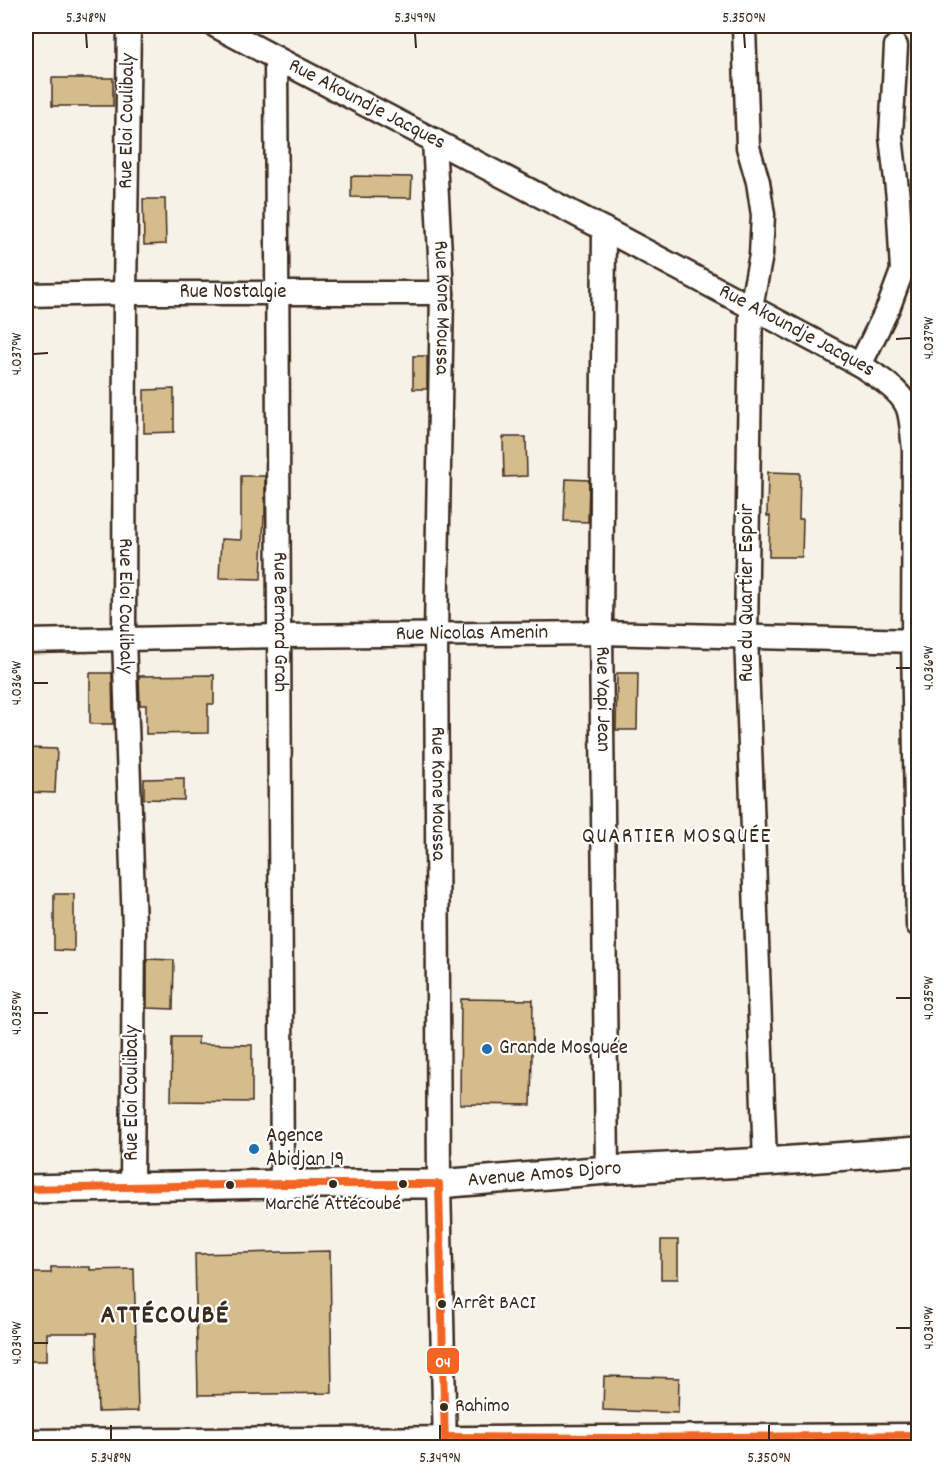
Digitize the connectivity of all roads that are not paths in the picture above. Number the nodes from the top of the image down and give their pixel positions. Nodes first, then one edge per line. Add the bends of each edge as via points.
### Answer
1 (129, 26) edge
2 (216, 26) edge
3 (744, 26) edge
4 (896, 46) dead end
5 (276, 58) junction
6 (434, 140) junction
7 (604, 229) junction
8 (125, 293) junction
9 (278, 293) junction
10 (442, 293) junction
11 (26, 295) edge
12 (751, 307) junction
13 (860, 365) junction
14 (916, 449) edge
15 (601, 633) junction
16 (436, 634) junction
17 (279, 636) junction
18 (746, 636) junction
19 (124, 638) junction
20 (916, 640) edge
21 (26, 641) edge
22 (918, 924) edge
23 (918, 1151) edge
24 (765, 1162) junction
25 (607, 1170) junction
26 (282, 1184) junction
27 (439, 1184) junction
28 (26, 1188) edge
29 (132, 1188) junction
30 (918, 1435) edge
31 (26, 1441) edge
32 (445, 1442) edge
33 (627, 1443) edge

1 - 8 street, Rue Eloi Coulibaly
2 - 5 street, Rue Akoundje Jacques
3 - 12 street, Rue du Quartier Espoir via 748,147 763,215 761,255
4 - 13 street via 891,136 902,271
5 - 6 street, Rue Akoundje Jacques
5 - 9 street, Rue Bernard Grah
6 - 7 street, Rue Akoundje Jacques
6 - 10 street, Rue Kone Moussa
7 - 12 street, Rue Akoundje Jacques
7 - 15 street, Rue Yapi Jean
8 - 9 street, Rue Nostalgie
8 - 11 street, Rue Nostalgie
8 - 19 street, Rue Eloi Coulibaly
9 - 10 street, Rue Nostalgie
9 - 17 street, Rue Bernard Grah
10 - 16 street, Rue Kone Moussa
12 - 13 street, Rue Akoundje Jacques
12 - 18 street, Rue du Quartier Espoir
13 - 14 street, Rue Akoundje Jacques via 892,387 907,406
14 - 20 street, Rue Akoundje Jacques
15 - 16 street, Rue Nicolas Amenin
15 - 18 street, Rue Nicolas Amenin
15 - 25 street, Rue Yapi Jean
16 - 17 street, Rue Nicolas Amenin
16 - 27 street, Rue Kone Moussa
17 - 19 street, Rue Nicolas Amenin
17 - 26 street, Rue Bernard Grah
18 - 20 street, Rue Nicolas Amenin
18 - 24 street, Rue du Quartier Espoir
19 - 21 street, Rue Nicolas Amenin
19 - 29 street, Rue Eloi Coulibaly via 134,927
20 - 22 street, Rue Akoundje Jacques
23 - 24 street, Avenue Amos Djoro
24 - 25 street, Avenue Amos Djoro
25 - 27 street, Avenue Amos Djoro
26 - 27 street, Avenue Amos Djoro
26 - 29 street, Avenue Amos Djoro
27 - 32 street, Rue Kone Moussa
28 - 29 street, Avenue Amos Djoro
30 - 33 street
31 - 32 street
32 - 33 street

